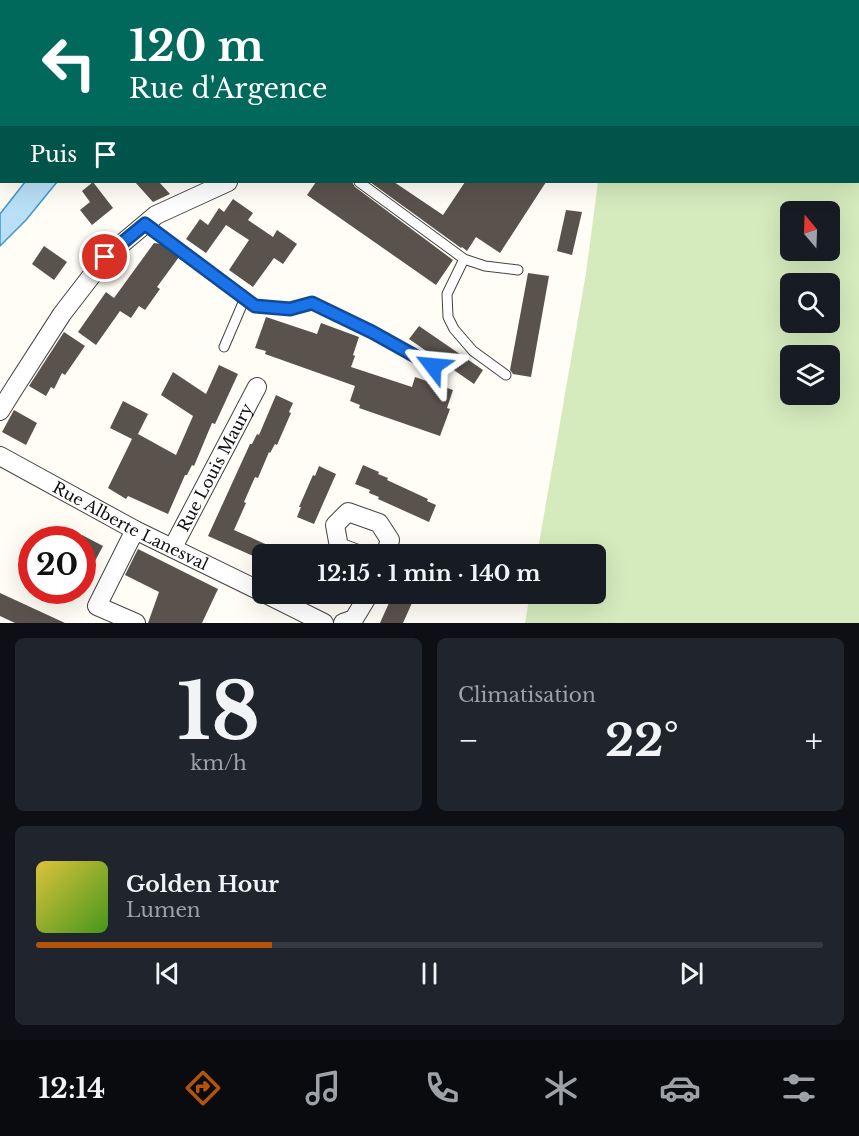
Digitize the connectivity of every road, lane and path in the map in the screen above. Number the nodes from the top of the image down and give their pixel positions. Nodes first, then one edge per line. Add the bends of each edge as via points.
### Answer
1 (226, 183) edge
2 (360, 183) edge
3 (145, 224) junction
4 (464, 259) junction
5 (518, 270) dead end
6 (245, 298) junction
7 (224, 348) dead end
8 (433, 366) dead end
9 (506, 375) dead end
10 (257, 387) dead end
11 (0, 411) edge
12 (0, 456) edge
13 (135, 530) junction
14 (338, 544) edge
15 (389, 544) edge
16 (173, 547) junction
17 (252, 587) edge
18 (286, 604) edge
19 (363, 604) edge
20 (136, 623) edge
21 (324, 623) edge
22 (343, 623) edge

1 - 3 street via 156,215
2 - 4 lane
3 - 6 lane
3 - 11 street via 105,257
4 - 5 lane
4 - 9 lane via 447,294 448,316 473,351
6 - 7 lane
6 - 8 lane via 255,306 290,309 312,303
10 - 16 street, Rue Louis Maury
12 - 13 street, Rue Alberte Lanesval
13 - 16 street, Rue Alberte Lanesval
13 - 20 street via 97,606
14 - 15 street via 335,525 348,512 379,523
16 - 17 street, Rue Alberte Lanesval
18 - 21 street, Rue Alberte Lanesval
19 - 22 street via 354,619

